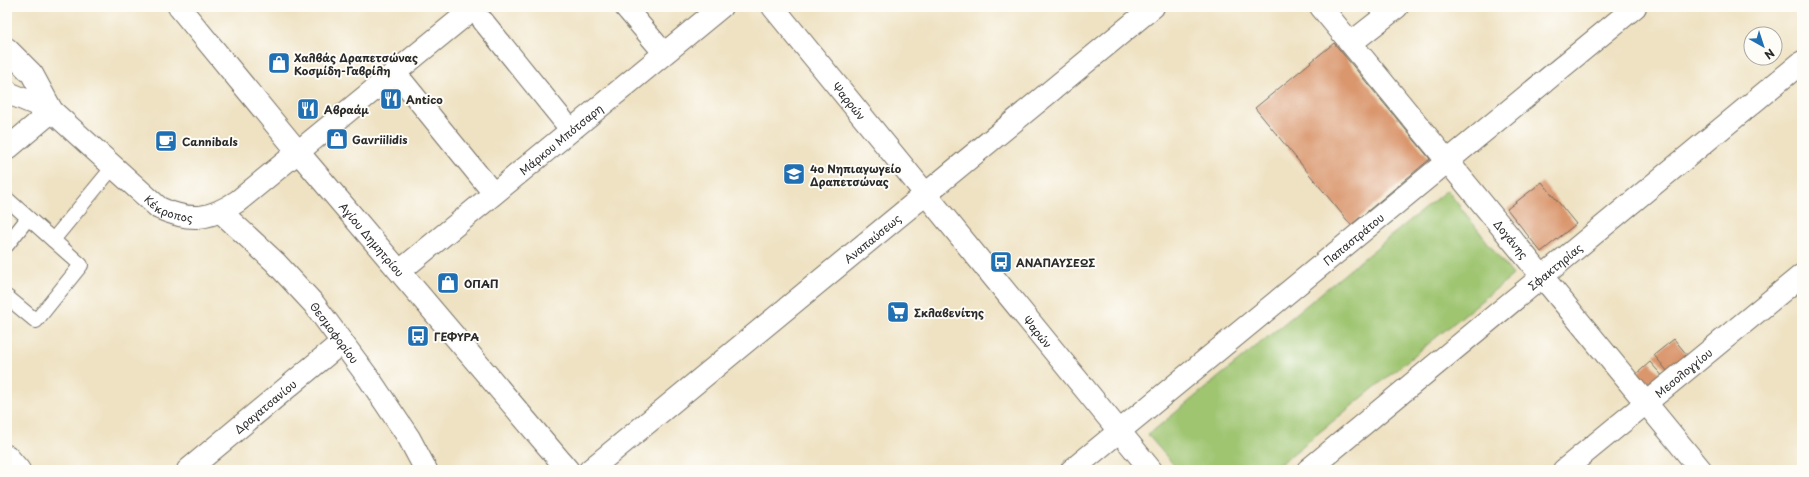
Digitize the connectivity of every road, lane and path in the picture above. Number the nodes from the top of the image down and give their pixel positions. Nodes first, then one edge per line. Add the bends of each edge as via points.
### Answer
1 (180, 7) edge
2 (625, 7) edge
3 (721, 7) edge
4 (773, 7) edge
5 (1153, 7) edge
6 (1321, 7) edge
7 (1397, 7) edge
8 (1635, 7) edge
9 (479, 14) edge
10 (1351, 43) junction
11 (7, 49) edge
12 (664, 53) junction
13 (1802, 62) edge
14 (404, 83) dead end
15 (7, 91) edge
16 (52, 112) junction
17 (571, 130) junction
18 (7, 150) edge
19 (299, 153) junction
20 (1447, 161) junction
21 (113, 167) junction
22 (494, 194) junction
23 (926, 194) junction
24 (7, 199) edge
25 (221, 212) junction
26 (28, 218) junction
27 (53, 240) junction
28 (7, 245) edge
29 (400, 271) junction
30 (1802, 275) edge
31 (1543, 277) junction
32 (7, 297) edge
33 (342, 342) junction
34 (1646, 403) junction
35 (1119, 431) junction
36 (7, 456) edge
37 (19, 470) edge
38 (188, 470) edge
39 (426, 470) edge
40 (568, 470) edge
41 (590, 470) edge
42 (1072, 470) edge
43 (1151, 470) edge
44 (1308, 470) edge
45 (1564, 470) edge
46 (1702, 470) edge

1 - 19 street, Αγίου Δημητρίου
2 - 12 street
3 - 12 street, Μάρκου Μπότσαρη
4 - 23 street, Ψαρρών
5 - 23 street, Αναπαύσεως
6 - 10 street, Δογάνης
7 - 10 street
8 - 20 street, Παπαστράτου
9 - 17 street
9 - 19 street, Κέκροπος
10 - 20 street, Δογάνης
11 - 16 street, Κέκροπος via 32,74
12 - 17 street, Μάρκου Μπότσαρη
13 - 31 street, Σφακτηρίας
14 - 22 street
15 - 16 street, Κέκροπος
16 - 18 street
16 - 21 street, Κέκροπος
17 - 22 street, Μάρκου Μπότσαρη
19 - 25 street, Κέκροπος
19 - 29 street, Αγίου Δημητρίου
20 - 31 street, Δογάνης
20 - 35 street, Παπαστράτου
21 - 25 street, Κέκροπος via 159,208 173,214 203,218
21 - 27 lane
22 - 29 street, Μάρκου Μπότσαρη
23 - 35 street, Ψαρών
23 - 41 street, Αναπαύσεως
24 - 26 lane
25 - 33 street, Θεσμοφορίου via 297,284
26 - 27 lane
26 - 28 lane
27 - 32 lane via 81,265 36,321
29 - 40 street, Αγίου Δημητρίου
30 - 34 street, Μεσολογγίου
31 - 34 street, Δογάνης
31 - 44 street, Σφακτηρίας
33 - 38 street, Δραγατσανίου
33 - 39 street, Θεσμοφορίου via 409,438
34 - 45 street, Μεσολογγίου
34 - 46 street, Δογάνης
35 - 42 street, Παπαστράτου
35 - 43 street, Ψαρών
36 - 37 street

